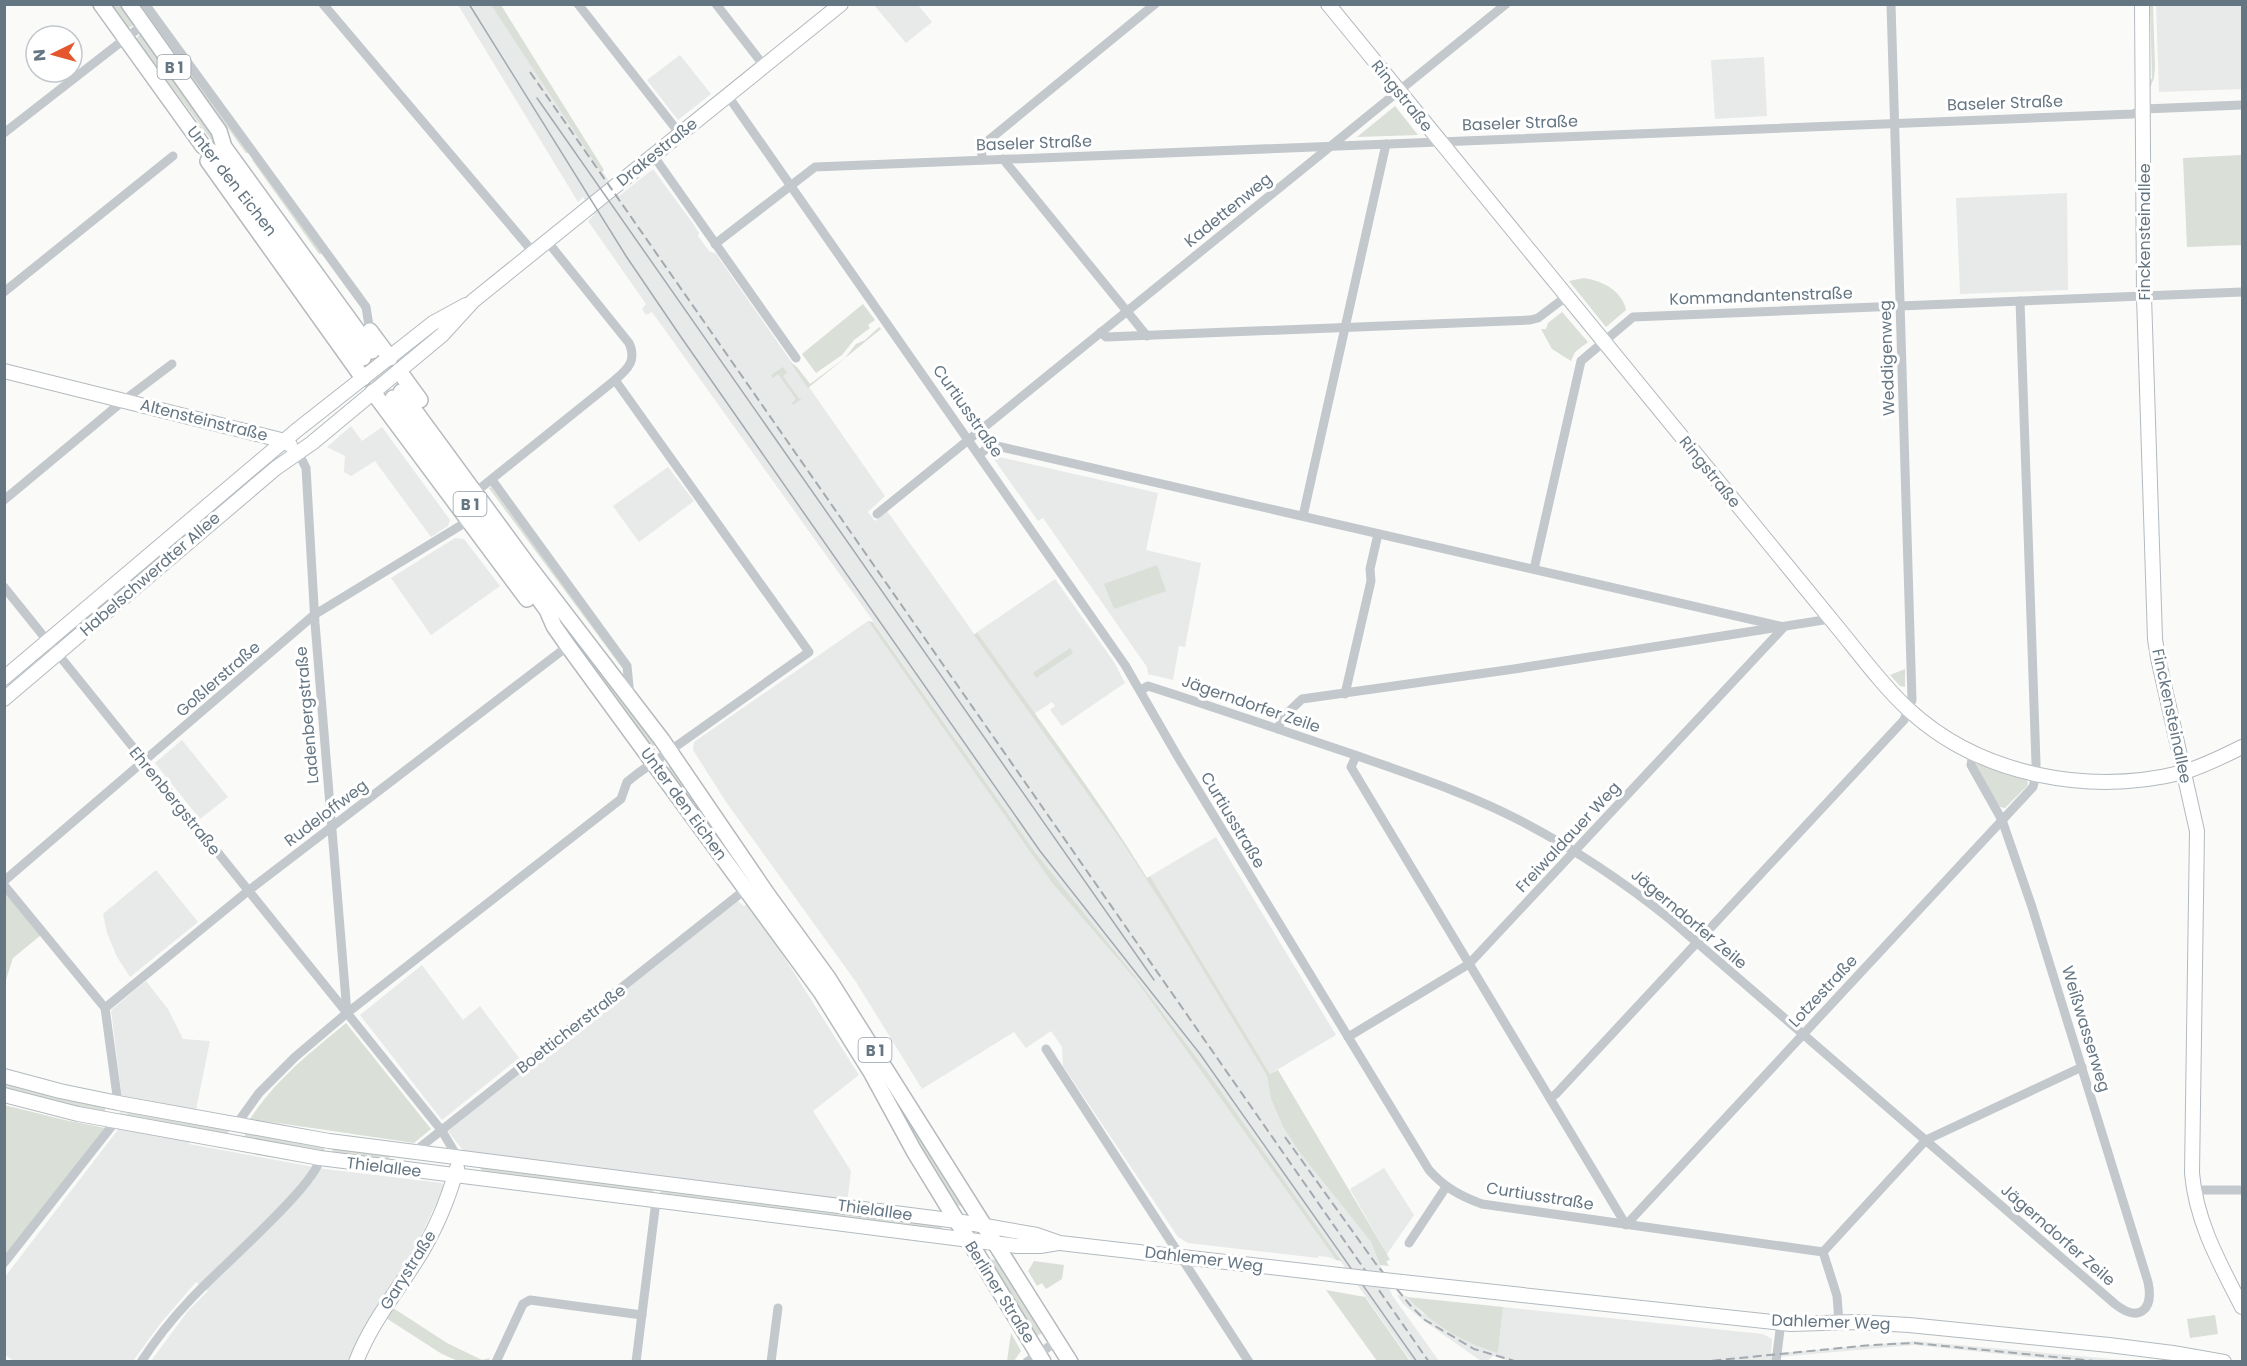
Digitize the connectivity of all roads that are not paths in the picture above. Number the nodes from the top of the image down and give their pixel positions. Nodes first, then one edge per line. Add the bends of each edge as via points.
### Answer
1 (101, 4) edge
2 (129, 4) edge
3 (145, 4) edge
4 (323, 4) edge
5 (578, 4) edge
6 (716, 4) edge
7 (841, 4) edge
8 (1155, 4) edge
9 (1328, 4) edge
10 (1506, 4) edge
11 (1891, 4) edge
12 (2142, 4) edge
13 (144, 24) junction
14 (126, 38) junction
15 (765, 67) junction
16 (1398, 91) junction
17 (728, 96) junction
18 (2242, 105) edge
19 (2144, 110) junction
20 (1895, 122) junction
21 (219, 131) junction
22 (4, 133) edge
23 (680, 134) junction
24 (1439, 142) junction
25 (1386, 144) junction
26 (203, 146) junction
27 (1330, 146) junction
28 (653, 155) junction
29 (173, 156) dead end
30 (1003, 159) junction
31 (983, 160) junction
32 (791, 185) junction
33 (547, 241) junction
34 (715, 244) junction
35 (533, 252) junction
36 (4, 292) edge
37 (2242, 292) edge
38 (1567, 296) junction
39 (2144, 296) junction
40 (473, 301) junction
41 (2020, 301) junction
42 (1901, 305) junction
43 (1127, 311) junction
44 (1345, 328) junction
45 (370, 332) junction
46 (1101, 332) junction
47 (1147, 336) junction
48 (1603, 341) junction
49 (390, 358) junction
50 (796, 358) dead end
51 (172, 364) dead end
52 (4, 371) edge
53 (399, 371) junction
54 (363, 378) junction
55 (615, 380) junction
56 (373, 392) junction
57 (123, 400) junction
58 (969, 439) junction
59 (285, 441) junction
60 (298, 452) junction
61 (980, 454) junction
62 (487, 483) junction
63 (4, 500) edge
64 (877, 514) dead end
65 (1303, 516) junction
66 (468, 521) junction
67 (1378, 534) junction
68 (1534, 569) junction
69 (4, 587) edge
70 (564, 610) junction
71 (314, 615) junction
72 (1830, 619) junction
73 (554, 626) junction
74 (1784, 627) junction
75 (48, 640) junction
76 (568, 646) junction
77 (59, 653) junction
78 (4, 678) edge
79 (1141, 690) junction
80 (1345, 694) junction
81 (4, 699) edge
82 (631, 699) junction
83 (1908, 710) junction
84 (1278, 729) junction
85 (2242, 747) edge
86 (669, 751) junction
87 (1973, 754) junction
88 (1356, 756) junction
89 (144, 762) junction
90 (653, 763) junction
91 (2184, 771) junction
92 (2036, 775) junction
93 (2002, 820) junction
94 (332, 828) junction
95 (1575, 852) junction
96 (4, 883) edge
97 (746, 889) junction
98 (248, 891) junction
99 (1696, 943) junction
100 (798, 949) junction
101 (1469, 964) junction
102 (105, 1008) junction
103 (347, 1013) junction
104 (1803, 1035) junction
105 (1348, 1037) junction
106 (1046, 1049) dead end
107 (2082, 1066) junction
108 (4, 1076) edge
109 (4, 1095) edge
110 (1550, 1098) junction
111 (118, 1103) junction
112 (115, 1122) junction
113 (236, 1125) junction
114 (442, 1131) junction
115 (1926, 1140) junction
116 (233, 1142) junction
117 (414, 1152) junction
118 (320, 1158) junction
119 (458, 1158) junction
120 (396, 1168) junction
121 (455, 1175) junction
122 (658, 1182) junction
123 (1446, 1187) junction
124 (2193, 1190) junction
125 (2242, 1190) edge
126 (656, 1201) junction
127 (957, 1221) junction
128 (1626, 1225) junction
129 (985, 1226) junction
130 (967, 1239) junction
131 (996, 1243) junction
132 (1060, 1243) junction
133 (1409, 1243) dead end
134 (1823, 1252) junction
135 (1181, 1256) junction
136 (4, 1263) edge
137 (2242, 1307) edge
138 (778, 1308) dead end
139 (642, 1315) junction
140 (2136, 1315) joint
141 (1781, 1322) junction
142 (1839, 1322) junction
143 (1057, 1341) junction
144 (1036, 1359) edge
145 (141, 1362) edge
146 (356, 1362) edge
147 (496, 1362) edge
148 (636, 1362) edge
149 (771, 1362) edge
150 (1070, 1362) edge
151 (1249, 1362) edge
152 (1776, 1362) edge
153 (2224, 1362) edge

1 - 14 main road, Unter den Eichen / B 1
2 - 13 main road, Unter den Eichen / B 1
3 - 45 street, Unter den Eichen via 366,307
4 - 35 street
5 - 23 street
6 - 15 street
7 - 15 main road, Drakestraße
8 - 31 street via 984,144
9 - 16 main road, Ringstraße
10 - 16 street, Kadettenweg
11 - 20 street, Weddigenweg
12 - 19 main road, Finckensteinallee
13 - 14 street
13 - 21 main road, Unter den Eichen / B 1
14 - 22 street
14 - 26 main road, Unter den Eichen / B 1
15 - 17 main road, Drakestraße
16 - 24 main road, Ringstraße
16 - 27 street, Kadettenweg
17 - 23 main road, Drakestraße
17 - 32 street, Curtiusstraße
18 - 19 street, Baseler Straße
19 - 20 street, Baseler Straße via 2133,114
19 - 39 main road, Finckensteinallee
20 - 24 street, Baseler Straße
20 - 42 street, Weddigenweg
21 - 26 main road, Unter den Eichen / B 1 via 224,147 368,354 214,153
21 - 45 main road via 230,138
23 - 28 main road, Drakestraße
24 - 25 street, Baseler Straße
24 - 38 main road, Ringstraße
25 - 27 street, Baseler Straße
25 - 44 street
26 - 54 main road via 225,187
27 - 30 street, Baseler Straße
27 - 43 street, Kadettenweg
28 - 33 main road, Drakestraße
28 - 34 street
29 - 36 street
30 - 31 street, Baseler Straße
30 - 43 street
31 - 32 street, Baseler Straße via 815,167
32 - 34 street, Baseler Straße
32 - 58 street, Curtiusstraße
33 - 35 main road, Drakestraße
33 - 55 street via 629,343 631,362
34 - 50 street
35 - 40 main road, Drakestraße
37 - 39 street, Kommandantenstraße
38 - 44 street via 1530,320
38 - 48 main road, Ringstraße
39 - 41 street, Kommandantenstraße
39 - 91 main road, Finckensteinallee via 2156,648
40 - 49 main road, Drakestraße via 441,317
40 - 53 main road, Drakestraße via 442,335
41 - 42 street, Kommandantenstraße
41 - 92 street
42 - 48 street, Kommandantenstraße via 1648,315 1633,317
42 - 83 street, Weddigenweg via 1912,700
43 - 46 street, Kadettenweg
43 - 47 street
44 - 47 street
44 - 65 street
45 - 49 main road
46 - 47 street via 1106,338
46 - 58 street, Kadettenweg
48 - 68 street, Kommandantenstraße via 1581,361
48 - 72 main road, Ringstraße
49 - 53 main road
49 - 54 main road, Habelschwerdter Allee
51 - 57 street, Altensteinstraße
52 - 57 main road, Altensteinstraße
53 - 56 main road, Drakestraße
53 - 62 main road
54 - 56 main road
54 - 59 main road, Habelschwerdter Allee
55 - 62 street
55 - 86 street via 809,652
56 - 60 main road, Habelschwerdter Allee
56 - 66 main road
57 - 59 main road, Altensteinstraße
57 - 63 street
58 - 61 street, Curtiusstraße
58 - 64 street, Kadettenweg
59 - 60 main road
59 - 75 main road, Habelschwerdter Allee
60 - 71 street, Ladenbergstraße via 306,468
60 - 77 main road, Habelschwerdter Allee
61 - 65 street via 995,446
61 - 79 street, Curtiusstraße
62 - 70 main road via 551,582
62 - 82 street, Unter den Eichen via 627,666
65 - 67 street
66 - 71 street, Goßlerstraße
66 - 73 main road via 539,616
67 - 68 street
67 - 80 street
68 - 74 street
69 - 75 street, Ehrenbergstraße
70 - 73 main road, Unter den Eichen / B 1 via 397,395 547,610
70 - 82 main road, Unter den Eichen / B 1
71 - 89 street, Goßlerstraße
71 - 94 street, Ladenbergstraße
72 - 74 street
72 - 83 main road, Ringstraße
73 - 76 main road, Unter den Eichen / B 1
74 - 80 street
74 - 95 street, Freiwaldauer Weg
75 - 77 street, Ehrenbergstraße
75 - 78 main road, Habelschwerdter Allee
76 - 90 main road, Unter den Eichen / B 1
76 - 94 street, Rudeloffweg
77 - 81 main road, Habelschwerdter Allee
77 - 89 street, Ehrenbergstraße
79 - 84 street, Jägerndorfer Zeile via 1148,686
79 - 105 street, Curtiusstraße via 1178,758
80 - 84 street via 1302,699 1282,718
82 - 86 main road, Unter den Eichen / B 1
83 - 87 main road, Ringstraße
83 - 99 street via 1904,720
84 - 88 street, Jägerndorfer Zeile
85 - 91 main road, Ringstraße
86 - 90 street
86 - 100 main road, Unter den Eichen / B 1
87 - 92 main road, Ringstraße
87 - 93 street, Weißwasserweg via 1974,772
88 - 95 street, Jägerndorfer Zeile via 1460,792
88 - 101 street via 1351,767
89 - 96 street, Goßlerstraße
89 - 98 street, Ehrenbergstraße
90 - 97 main road, Unter den Eichen / B 1
90 - 103 street via 627,782 621,799
91 - 92 main road, Ringstraße via 2124,781
91 - 124 main road, Finckensteinallee via 2198,848
92 - 93 street, Lotzestraße via 2033,787
93 - 104 street, Lotzestraße
93 - 107 street, Weißwasserweg
94 - 98 street, Rudeloffweg
94 - 103 street, Ladenbergstraße
95 - 99 street, Jägerndorfer Zeile via 1641,897
95 - 101 street, Freiwaldauer Weg
96 - 102 street
97 - 100 main road, Unter den Eichen / B 1
97 - 114 street, Boetticherstraße
98 - 102 street, Rudeloffweg
98 - 103 street, Ehrenbergstraße
99 - 104 street, Jägerndorfer Zeile
99 - 110 street
100 - 127 main road, Unter den Eichen / B 1
100 - 129 main road, Unter den Eichen / B 1 via 848,1006
101 - 105 street, Freiwaldauer Weg
101 - 110 street
102 - 111 street
103 - 113 street via 259,1093
103 - 114 street, Ehrenbergstraße
104 - 115 street, Jägerndorfer Zeile
104 - 128 street, Lotzestraße
105 - 123 street, Curtiusstraße via 1428,1170
106 - 135 street
107 - 115 street
107 - 140 street, Weißwasserweg via 2149,1287 2149,1300
108 - 111 main road, Thielallee
109 - 112 main road, Thielallee
110 - 128 street
111 - 112 main road
111 - 113 main road, Thielallee
112 - 116 main road, Thielallee
112 - 136 street
113 - 116 main road
113 - 117 main road, Thielallee
114 - 117 street, Boetticherstraße
114 - 119 street
115 - 134 street
115 - 140 street, Jägerndorfer Zeile via 2117,1307
116 - 118 main road, Thielallee
117 - 119 main road, Thielallee
117 - 120 main road, Boetticherstraße
118 - 120 main road, Thielallee
118 - 145 street via 317,1168 291,1198 190,1299
119 - 121 main road
119 - 122 main road, Thielallee
120 - 121 main road, Thielallee
121 - 126 main road, Thielallee
121 - 146 main road, Garystraße via 432,1233 383,1310
122 - 126 main road
122 - 127 main road, Thielallee
123 - 128 street, Curtiusstraße via 1482,1204
123 - 133 street
124 - 125 street
124 - 137 main road, Finckensteinallee via 2209,1240
126 - 130 main road, Thielallee
126 - 139 street
127 - 129 main road, Thielallee
127 - 130 main road, Berliner Straße / B 1
128 - 134 street, Curtiusstraße
129 - 131 main road, Berliner Straße / B 1
129 - 132 main road, Dahlemer Weg
130 - 131 main road, Dahlemer Weg
130 - 144 main road, Berliner Straße / B 1
131 - 132 main road, Dahlemer Weg
131 - 143 main road, Berliner Straße / B 1
132 - 135 main road, Dahlemer Weg
134 - 142 street via 1837,1296
135 - 141 main road, Dahlemer Weg, bridge
135 - 151 street
138 - 149 street
139 - 147 street via 530,1300 523,1304
139 - 148 street
141 - 142 main road, Dahlemer Weg
141 - 152 street
142 - 153 main road, Dahlemer Weg via 2109,1345
143 - 144 street
143 - 150 main road, Berliner Straße / B 1

